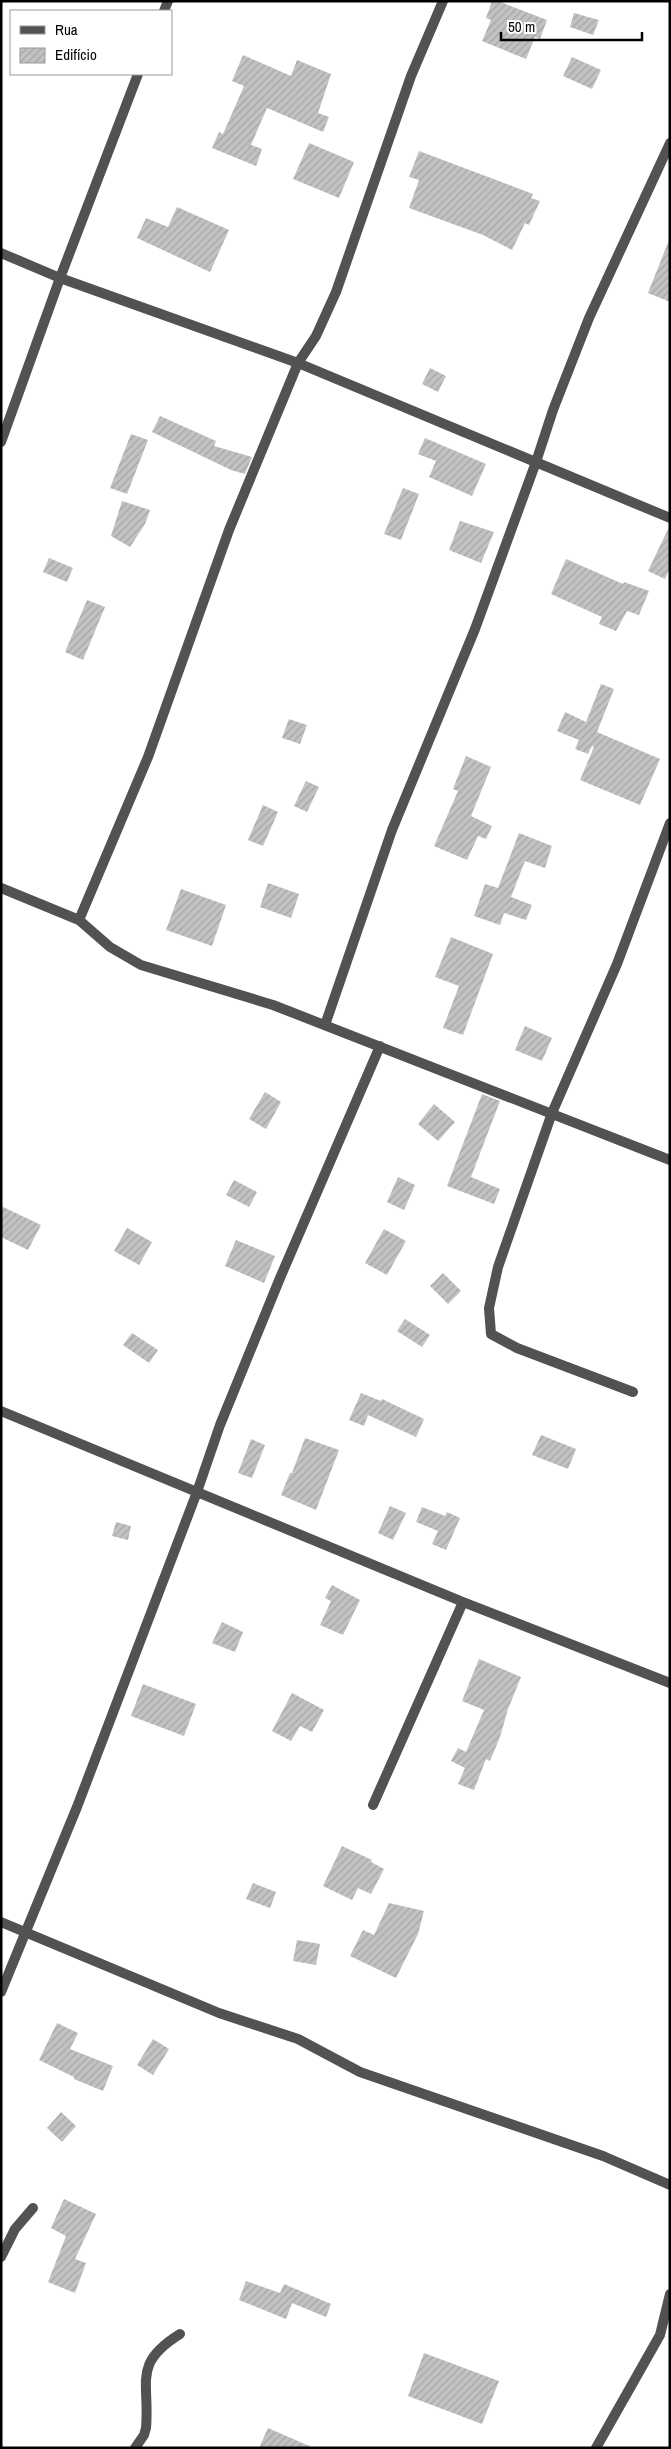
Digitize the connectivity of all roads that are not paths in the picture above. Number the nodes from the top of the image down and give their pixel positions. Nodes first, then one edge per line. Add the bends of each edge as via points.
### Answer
1 (443, 1) edge
2 (138, 75) edge
3 (670, 142) edge
4 (1, 253) edge
5 (60, 278) junction
6 (298, 363) junction
7 (1, 442) edge
8 (536, 462) junction
9 (670, 518) edge
10 (670, 823) edge
11 (1, 888) edge
12 (78, 920) junction
13 (325, 1025) junction
14 (380, 1046) junction
15 (552, 1113) junction
16 (670, 1160) edge
17 (633, 1392) dead end
18 (1, 1411) edge
19 (197, 1492) junction
20 (463, 1602) junction
21 (670, 1683) edge
22 (373, 1805) dead end
23 (1, 1922) edge
24 (25, 1932) junction
25 (1, 1992) edge
26 (670, 2185) edge
27 (33, 2208) dead end
28 (1, 2257) edge
29 (670, 2294) edge
30 (180, 2334) dead end
31 (135, 2448) edge
32 (596, 2448) edge

1 - 6 street via 411,76 336,292 316,336
2 - 5 street
3 - 8 street via 589,318
4 - 5 street
5 - 6 street
5 - 7 street
6 - 8 street
6 - 12 street via 229,530 148,757
8 - 9 street
8 - 13 street via 475,629 392,830
10 - 15 street via 617,964
11 - 12 street
12 - 13 street via 110,947 141,964 273,1005
13 - 14 street
14 - 15 street
14 - 19 street via 280,1278 220,1425
15 - 16 street
15 - 17 street via 498,1267 490,1308 491,1334 517,1348
18 - 19 street
19 - 20 street
19 - 24 street via 77,1807
20 - 21 street
20 - 22 street
23 - 24 street
24 - 25 street
24 - 26 street via 219,2013 298,2039 374,2077 602,2156
27 - 28 street via 15,2229
29 - 32 street via 660,2335
30 - 31 street via 156,2352 148,2366 145,2376 146,2428

